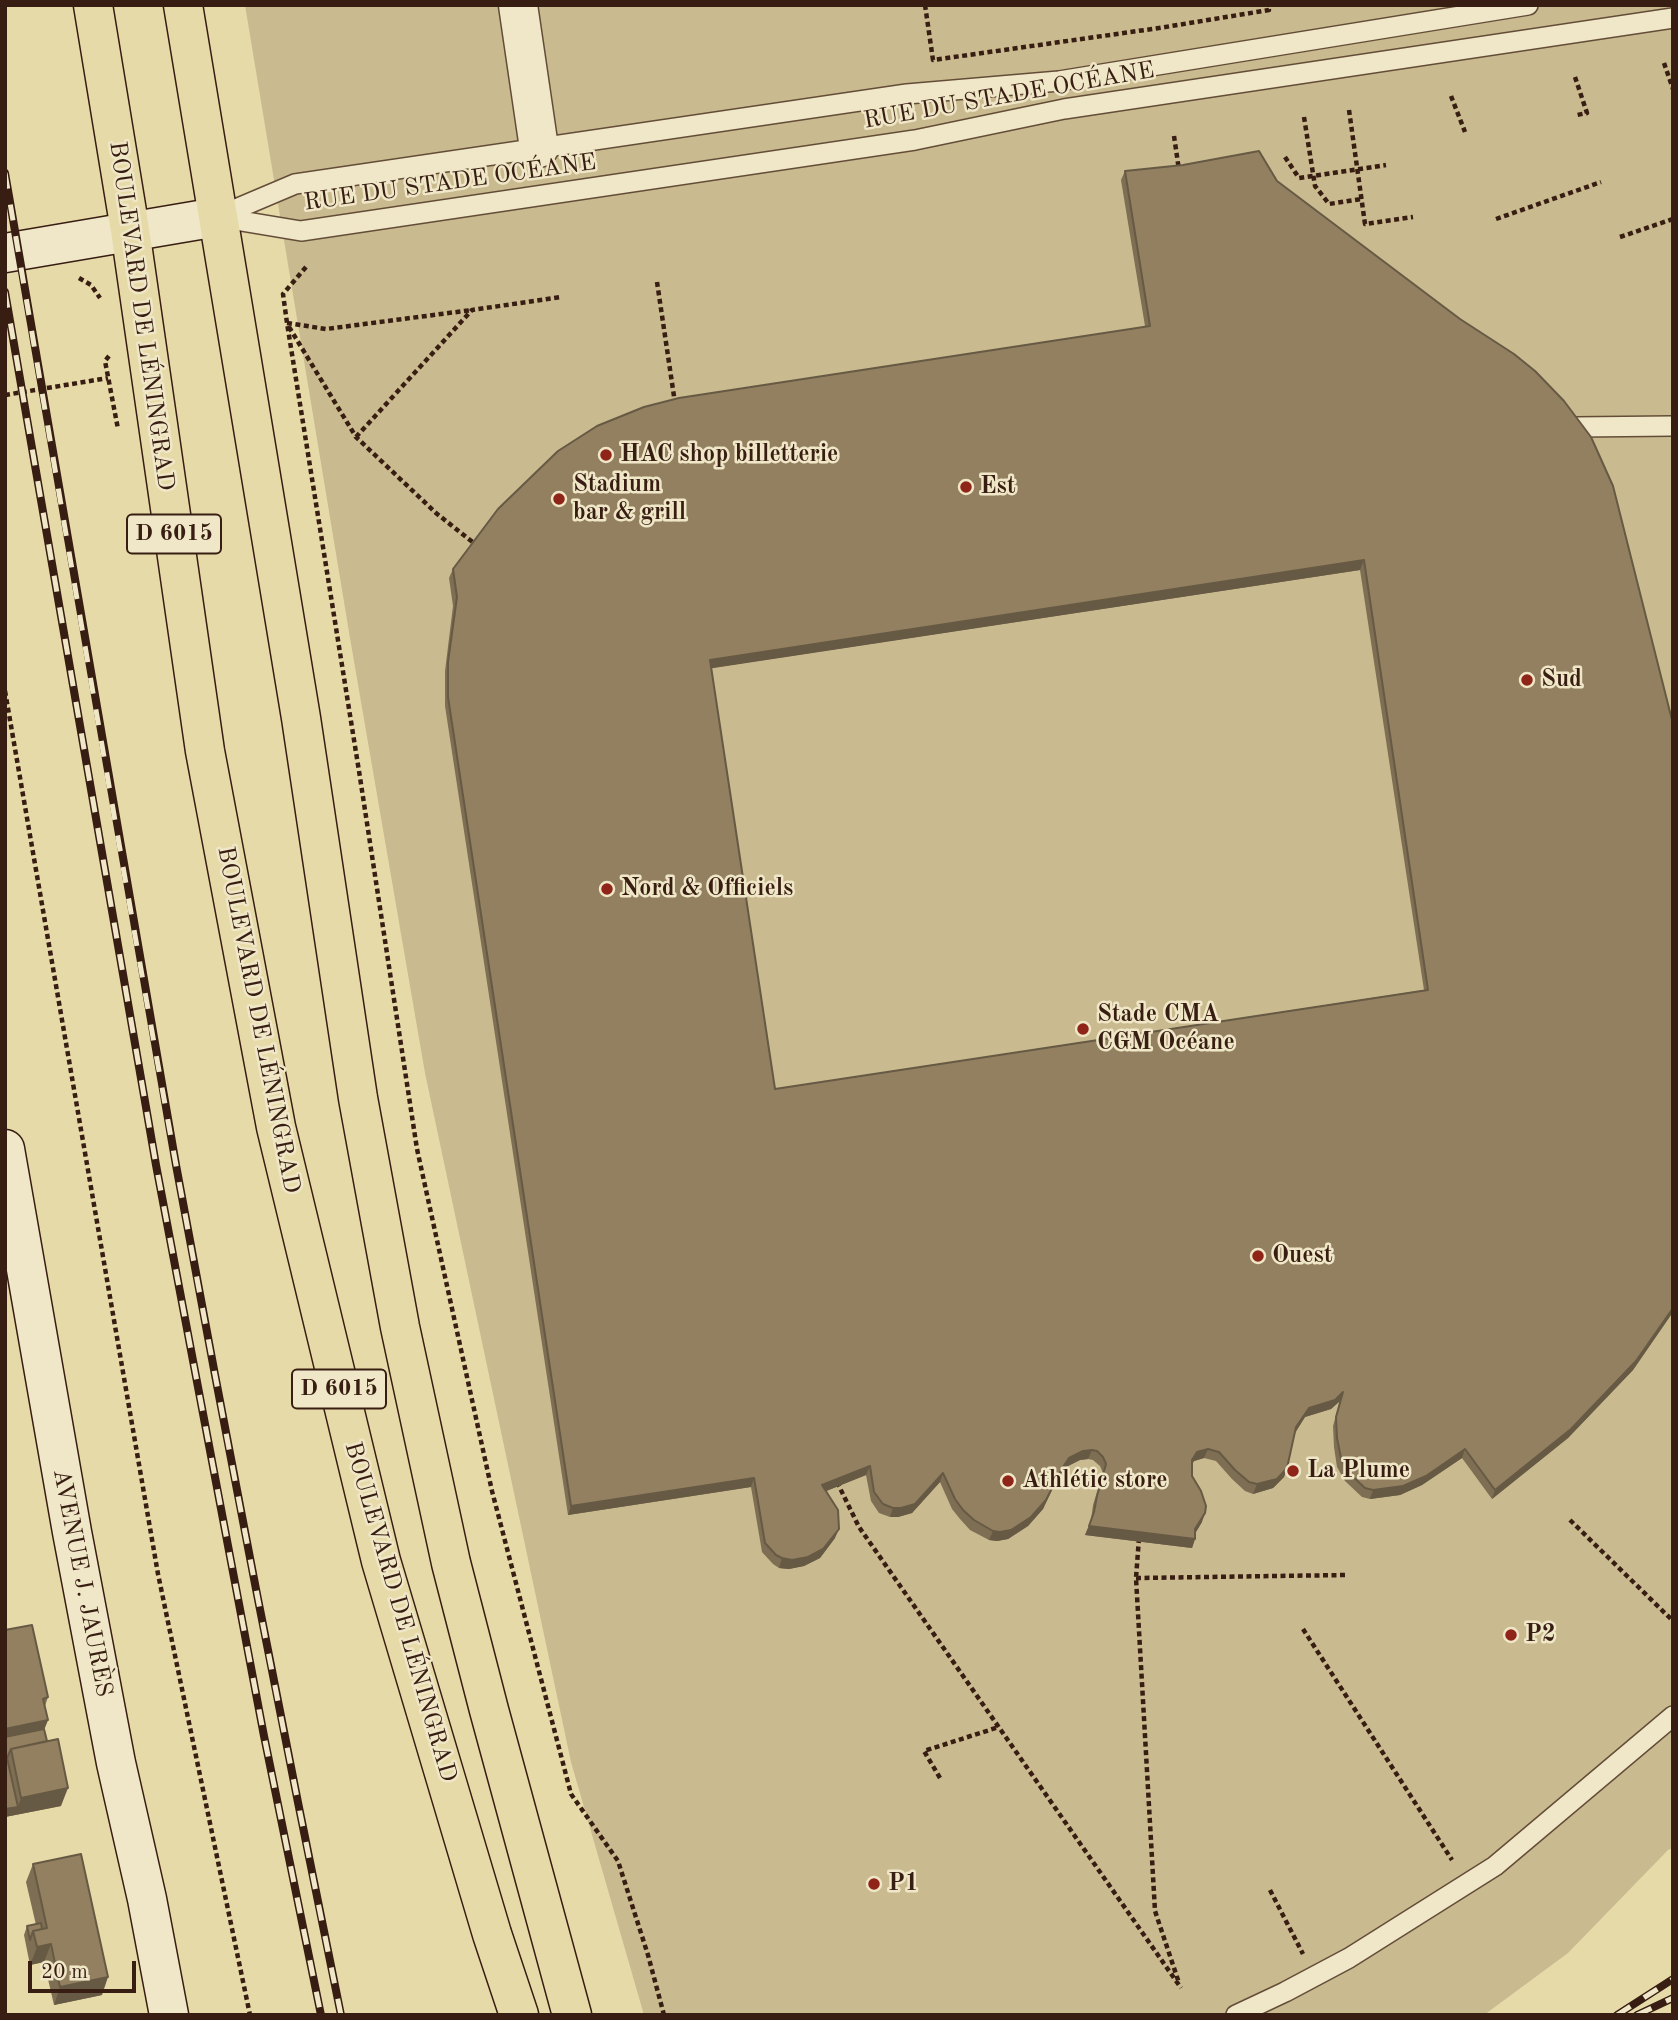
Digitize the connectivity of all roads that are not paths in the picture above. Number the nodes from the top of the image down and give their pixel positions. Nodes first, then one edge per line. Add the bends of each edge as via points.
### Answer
1 (93, 5) edge
2 (183, 5) edge
3 (518, 5) edge
4 (1528, 5) edge
5 (1673, 18) edge
6 (539, 148) junction
7 (217, 217) junction
8 (130, 230) junction
9 (5, 253) edge
10 (1673, 426) edge
11 (1576, 427) edge
12 (5, 1149) edge
13 (1673, 1716) edge
14 (169, 2015) edge
15 (519, 2015) edge
16 (572, 2015) edge
17 (1236, 2015) edge

1 - 8 main road, BOULEVARD DE LÉNINGRAD / D 6015
2 - 7 main road, D 6015
3 - 6 street
4 - 6 lane, RUE DU STADE OCÉANE via 1059,81 907,93
5 - 7 lane, RUE DU STADE OCÉANE via 1077,107 915,140 301,231
6 - 7 lane, RUE DU STADE OCÉANE via 295,184
7 - 8 street
7 - 16 main road, D 6015 via 301,718 358,1098 400,1327 451,1563
8 - 9 street
8 - 15 main road, BOULEVARD DE LÉNINGRAD / D 6015 via 205,751 276,1127 381,1561
10 - 11 lane
12 - 14 street, AVENUE J. JAURÈS via 77,1559
13 - 17 lane via 1495,1866 1349,1958

